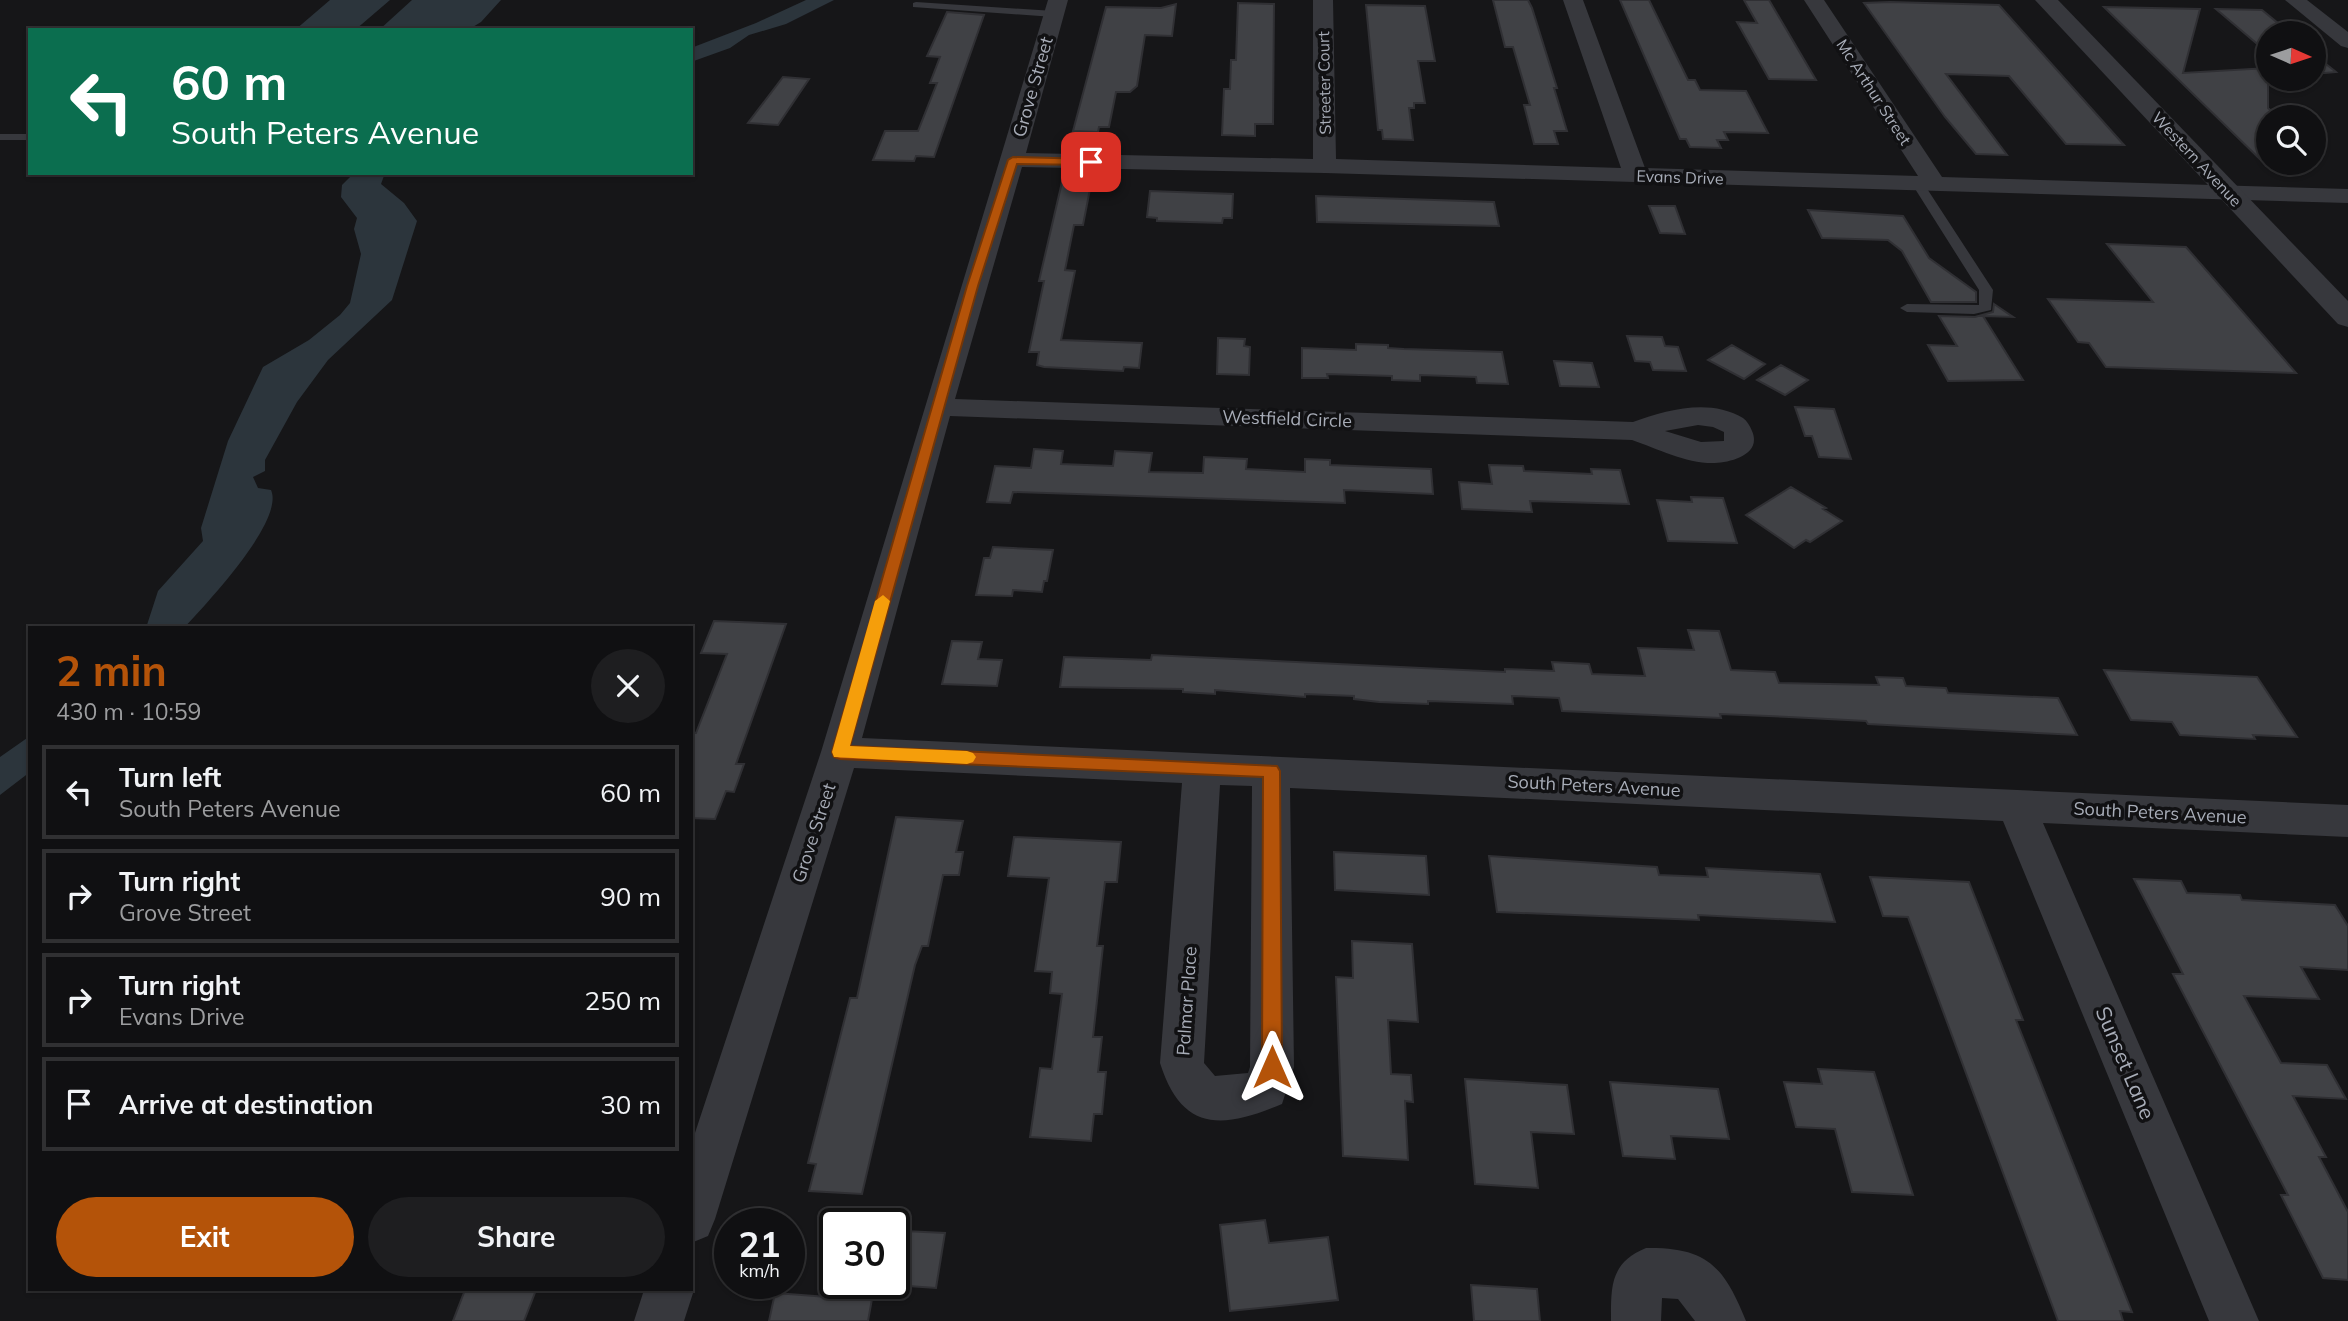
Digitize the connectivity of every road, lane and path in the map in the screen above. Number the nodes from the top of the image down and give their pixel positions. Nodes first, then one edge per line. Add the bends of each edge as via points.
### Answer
1 (1323, 0) edge
2 (1573, 0) edge
3 (1814, 0) edge
4 (2046, 0) edge
5 (2295, 0) edge
6 (916, 5) dead end
7 (1056, 7) edge
8 (2348, 42) edge
9 (0, 137) edge
10 (28, 137) edge
11 (1013, 160) junction
12 (1325, 166) junction
13 (1636, 176) junction
14 (1926, 184) junction
15 (2229, 192) junction
16 (2348, 196) edge
17 (1908, 309) dead end
18 (2348, 318) edge
19 (939, 407) junction
20 (1635, 431) dead end
21 (840, 752) junction
22 (1202, 768) junction
23 (1271, 771) junction
24 (2016, 806) junction
25 (2348, 821) edge
26 (693, 1213) edge
27 (669, 1291) edge
28 (659, 1321) edge
29 (1636, 1321) edge
30 (1721, 1321) edge
31 (2234, 1321) edge

1 - 12 street, Streeter Court
2 - 13 street
3 - 14 street, Mc Arthur Street
4 - 15 street, Western Avenue
5 - 8 street
6 - 7 lane
7 - 11 street, Grove Street
9 - 10 lane
11 - 12 street, Evans Drive
11 - 19 street, Grove Street
12 - 13 street, Evans Drive
13 - 14 street, Evans Drive
14 - 15 street, Evans Drive
14 - 17 lane via 1986,290 1986,307
15 - 16 street, Evans Drive
15 - 18 street, Western Avenue
19 - 20 street, Westfield Circle
19 - 21 street, Grove Street
21 - 22 street, South Peters Avenue
21 - 26 street, Grove Street
22 - 23 street, South Peters Avenue
22 - 23 street, Palmar Place via 1182,1062 1185,1078 1197,1092 1220,1099 1245,1098 1266,1088 1272,1067
23 - 24 street, South Peters Avenue
24 - 25 street, South Peters Avenue
24 - 31 street, Sunset Lane
27 - 28 street
29 - 30 street via 1636,1288 1646,1273 1670,1272 1693,1278 1709,1292

